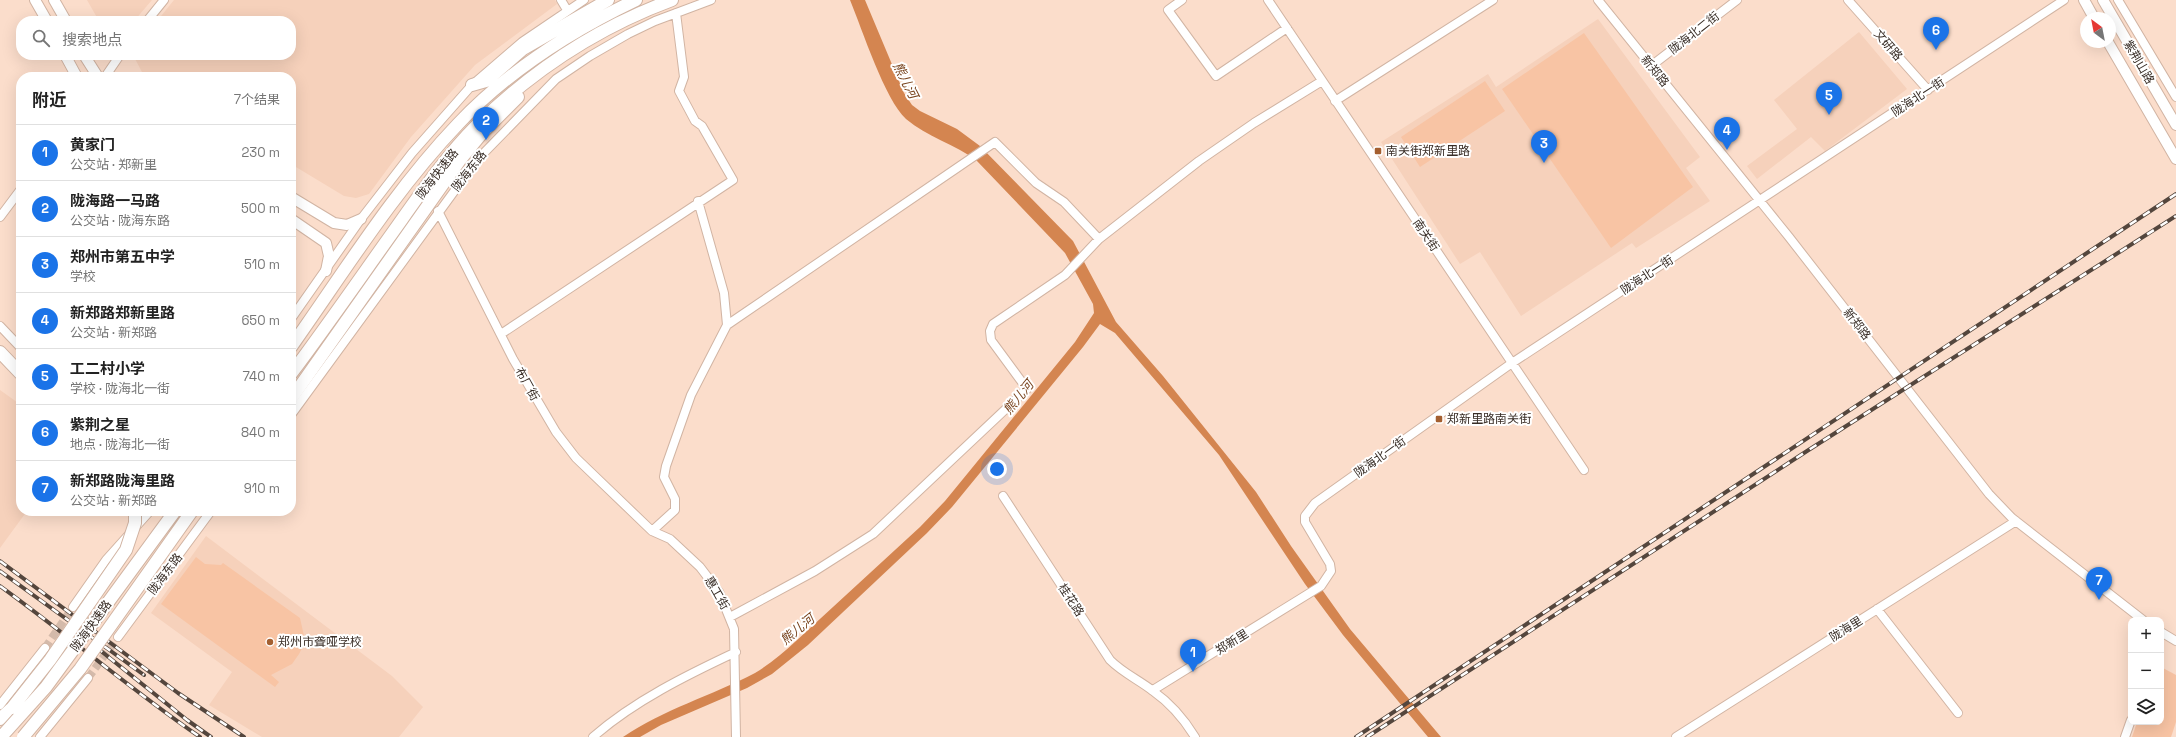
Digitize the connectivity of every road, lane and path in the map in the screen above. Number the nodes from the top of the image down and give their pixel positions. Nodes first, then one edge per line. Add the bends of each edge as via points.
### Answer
1 (35, 0) edge
2 (54, 0) edge
3 (164, 0) edge
4 (561, 0) edge
5 (584, 0) edge
6 (608, 0) edge
7 (636, 0) edge
8 (672, 0) edge
9 (711, 0) edge
10 (1182, 0) edge
11 (1268, 0) edge
12 (1493, 0) edge
13 (1598, 0) edge
14 (1737, 0) edge
15 (1848, 0) edge
16 (2064, 0) edge
17 (2084, 0) edge
18 (2103, 0) edge
19 (2118, 0) edge
20 (567, 10) junction
21 (2091, 12) edge
22 (676, 13) junction
23 (44, 16) edge
24 (63, 16) edge
25 (151, 16) edge
26 (1287, 28) junction
27 (2111, 48) edge
28 (68, 60) edge
29 (87, 60) edge
30 (117, 60) edge
31 (1651, 66) junction
32 (75, 72) edge
33 (95, 72) edge
34 (108, 72) edge
35 (528, 81) junction
36 (1322, 82) junction
37 (472, 85) junction
38 (1928, 90) junction
39 (2176, 97) edge
40 (1335, 101) junction
41 (2176, 125) edge
42 (2176, 159) edge
43 (16, 196) edge
44 (296, 200) edge
45 (1760, 201) junction
46 (698, 202) junction
47 (438, 211) junction
48 (0, 217) edge
49 (361, 219) junction
50 (296, 222) edge
51 (1100, 239) junction
52 (326, 271) junction
53 (296, 312) edge
54 (727, 325) junction
55 (0, 326) edge
56 (501, 334) junction
57 (296, 340) edge
58 (16, 343) edge
59 (0, 352) edge
60 (1512, 363) junction
61 (296, 367) edge
62 (16, 369) edge
63 (296, 392) edge
64 (296, 409) edge
65 (1584, 470) dead end
66 (1003, 496) dead end
67 (135, 516) edge
68 (146, 516) edge
69 (171, 516) edge
70 (188, 516) edge
71 (207, 516) edge
72 (2016, 521) junction
73 (652, 531) junction
74 (1322, 586) joint
75 (73, 607) tunnel mouth
76 (1877, 609) junction
77 (730, 617) junction
78 (2139, 617) edge
79 (2164, 634) edge
80 (118, 637) tunnel mouth
81 (2176, 642) edge
82 (45, 648) tunnel mouth
83 (736, 652) junction
84 (88, 678) tunnel mouth
85 (1153, 690) junction
86 (6, 706) edge
87 (1958, 713) dead end
88 (0, 719) edge
89 (2129, 725) edge
90 (11, 726) junction
91 (1, 737) edge
92 (22, 737) edge
93 (40, 737) edge
94 (593, 737) edge
95 (736, 737) edge
96 (1195, 737) edge
97 (1676, 737) edge
98 (2125, 737) edge

1 - 23 main road
2 - 24 main road
3 - 25 street
4 - 20 street
5 - 20 street
6 - 37 highway via 523,49 486,81
7 - 57 highway, 陇海快速路 via 593,22 527,64 498,86 458,123 406,185
8 - 35 highway, 陇海快速路 via 597,35 563,55
9 - 22 street, 陇海东路
10 - 26 street via 1168,10 1216,76
11 - 26 street, 南关街
12 - 40 street
13 - 31 street, 新郑路
14 - 31 street, 陇海北二街
15 - 38 street, 文研路
16 - 38 street, 陇海北一街
17 - 21 main road
18 - 41 main road, 紫荆山路
19 - 39 street
20 - 37 street via 510,51
22 - 46 street via 684,77 679,91 733,180
22 - 47 street, 陇海东路 via 628,34 556,79 488,146
26 - 36 street, 南关街
27 - 42 main road, 紫荆山路
28 - 32 main road
29 - 33 main road
30 - 34 street
31 - 45 street, 新郑路
35 - 61 highway, 陇海快速路 via 493,110 452,153
35 - 63 highway via 522,93 483,132 460,160
36 - 40 street, 南关街
36 - 51 street via 1254,123 1199,161
37 - 49 street via 412,153
38 - 45 street, 陇海北一街
40 - 60 street, 南关街
43 - 48 street
44 - 49 main road via 326,219 341,225
45 - 60 street, 陇海北一街
45 - 72 street, 新郑路 via 1976,479
46 - 54 street via 724,293
46 - 56 street
47 - 56 street, 布厂街
47 - 64 street, 陇海东路
49 - 52 street
50 - 52 main road via 326,243 329,256
51 - 54 street via 1064,202 1036,183 995,142
51 - 77 street via 1065,275 993,324 990,331 991,340 1027,389 873,534 815,571
52 - 53 street
54 - 73 street via 691,395 666,466 664,477 676,499 675,510
55 - 58 street
56 - 73 street, 布厂街 via 539,406 576,458
59 - 62 highway
60 - 65 street, 南关街
60 - 74 street, 陇海北一街 via 1308,510 1305,522 1330,564 1331,571
66 - 85 street, 桂花路 via 1110,660
67 - 86 highway, bridge via 133,532 126,550 50,660
68 - 75 street via 106,560
69 - 90 highway, 陇海快速路, bridge via 50,681
70 - 92 highway, 陇海快速路, bridge via 80,669
71 - 80 street, 陇海东路
72 - 76 street, 陇海里
72 - 78 street, 新郑路
73 - 77 street, 惠工街 via 670,539 700,567 719,592
74 - 85 street, 郑新里
76 - 87 street
76 - 97 street, 陇海里
77 - 83 street, 惠工街
79 - 81 street
82 - 86 street
83 - 94 street via 663,689 607,724
83 - 95 street, 惠工街
84 - 93 street
85 - 96 street, 桂花路 via 1174,709
86 - 88 highway
86 - 90 highway
89 - 98 street
90 - 91 highway, 陇海快速路, bridge

